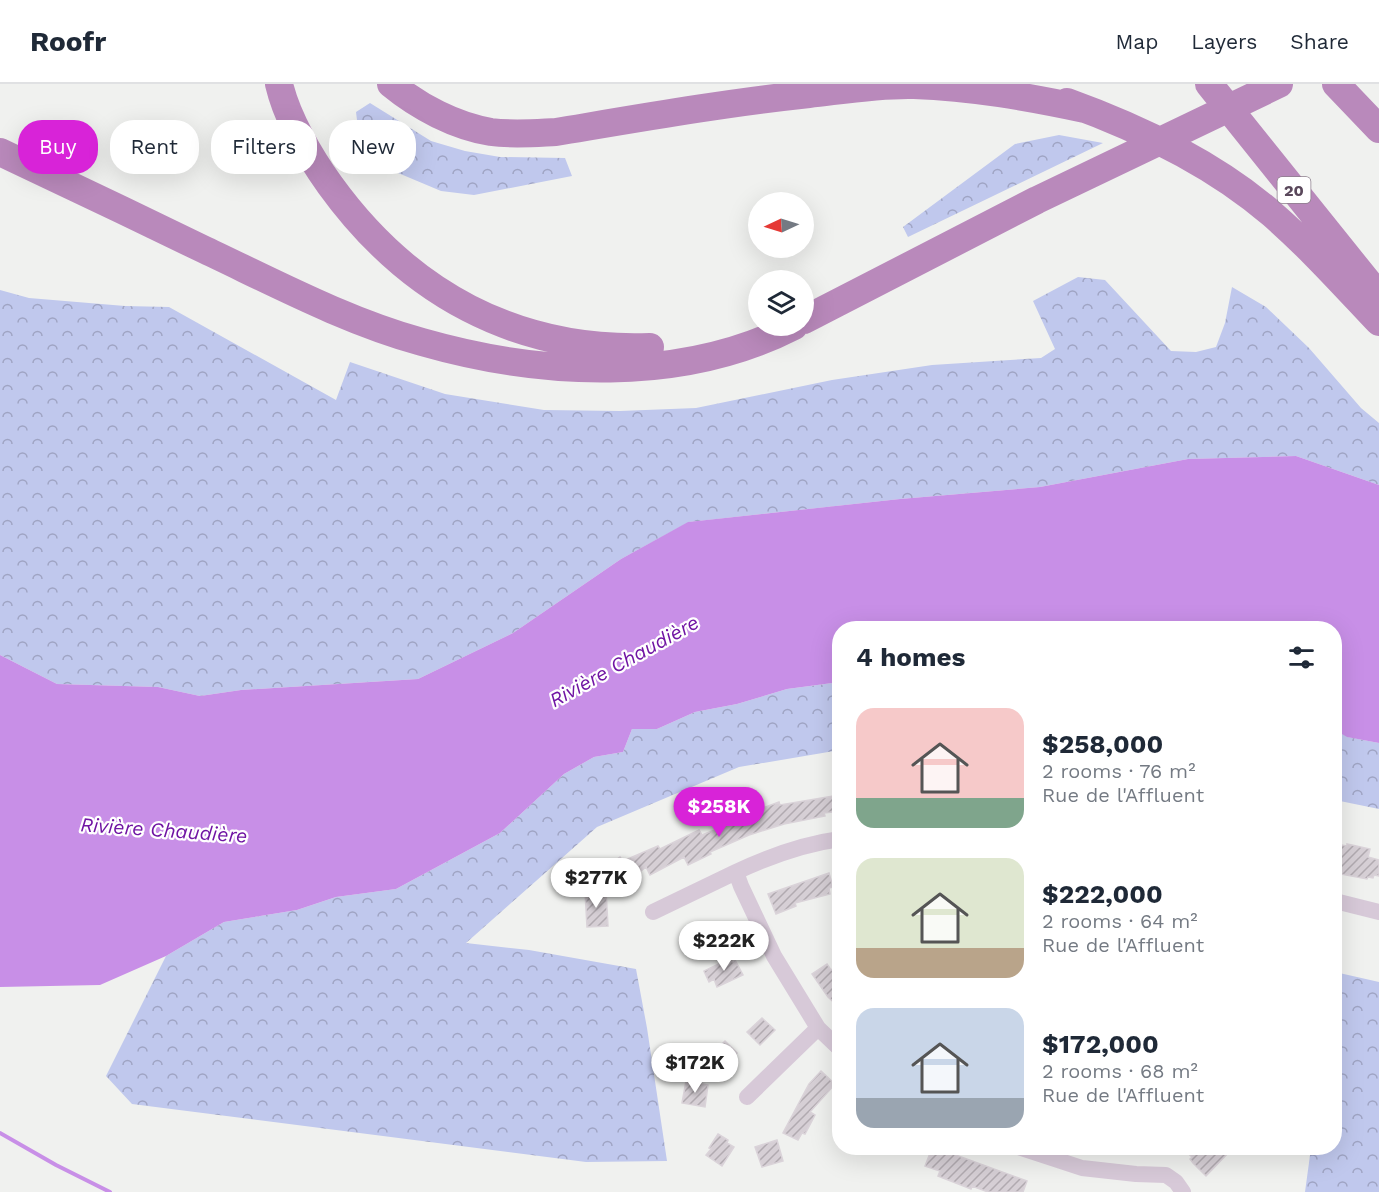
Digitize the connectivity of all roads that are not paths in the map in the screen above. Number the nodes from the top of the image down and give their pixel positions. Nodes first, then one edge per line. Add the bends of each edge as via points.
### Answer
1 (1007, 84) edge
2 (1209, 84) edge
3 (1279, 84) edge
4 (1336, 84) edge
5 (280, 88) edge
6 (399, 91) edge
7 (1085, 109) junction
8 (1379, 129) edge
9 (0, 152) edge
10 (1037, 200) junction
11 (1379, 296) edge
12 (814, 301) edge
13 (814, 315) edge
14 (1379, 322) edge
15 (748, 330) edge
16 (770, 336) edge
17 (832, 840) edge
18 (736, 872) junction
19 (1342, 903) edge
20 (653, 912) dead end
21 (1379, 912) edge
22 (818, 1028) junction
23 (832, 1041) edge
24 (747, 1097) dead end
25 (1042, 1155) edge
26 (1183, 1192) edge

1 - 7 highway
2 - 11 highway, 20
3 - 10 highway
4 - 8 highway
5 - 15 highway via 310,158 351,214 391,256 464,307 534,335 624,348 706,342
6 - 7 highway via 462,125 523,134 875,86 967,88
7 - 14 highway via 1184,154 1226,180 1270,213
9 - 16 highway via 336,311 420,342 461,352 585,368 661,366 714,356
10 - 12 highway
10 - 13 highway
17 - 18 street via 778,853
18 - 20 street
18 - 22 street via 774,956
19 - 21 street
22 - 23 street
22 - 24 street
25 - 26 street via 1082,1168 1166,1175

